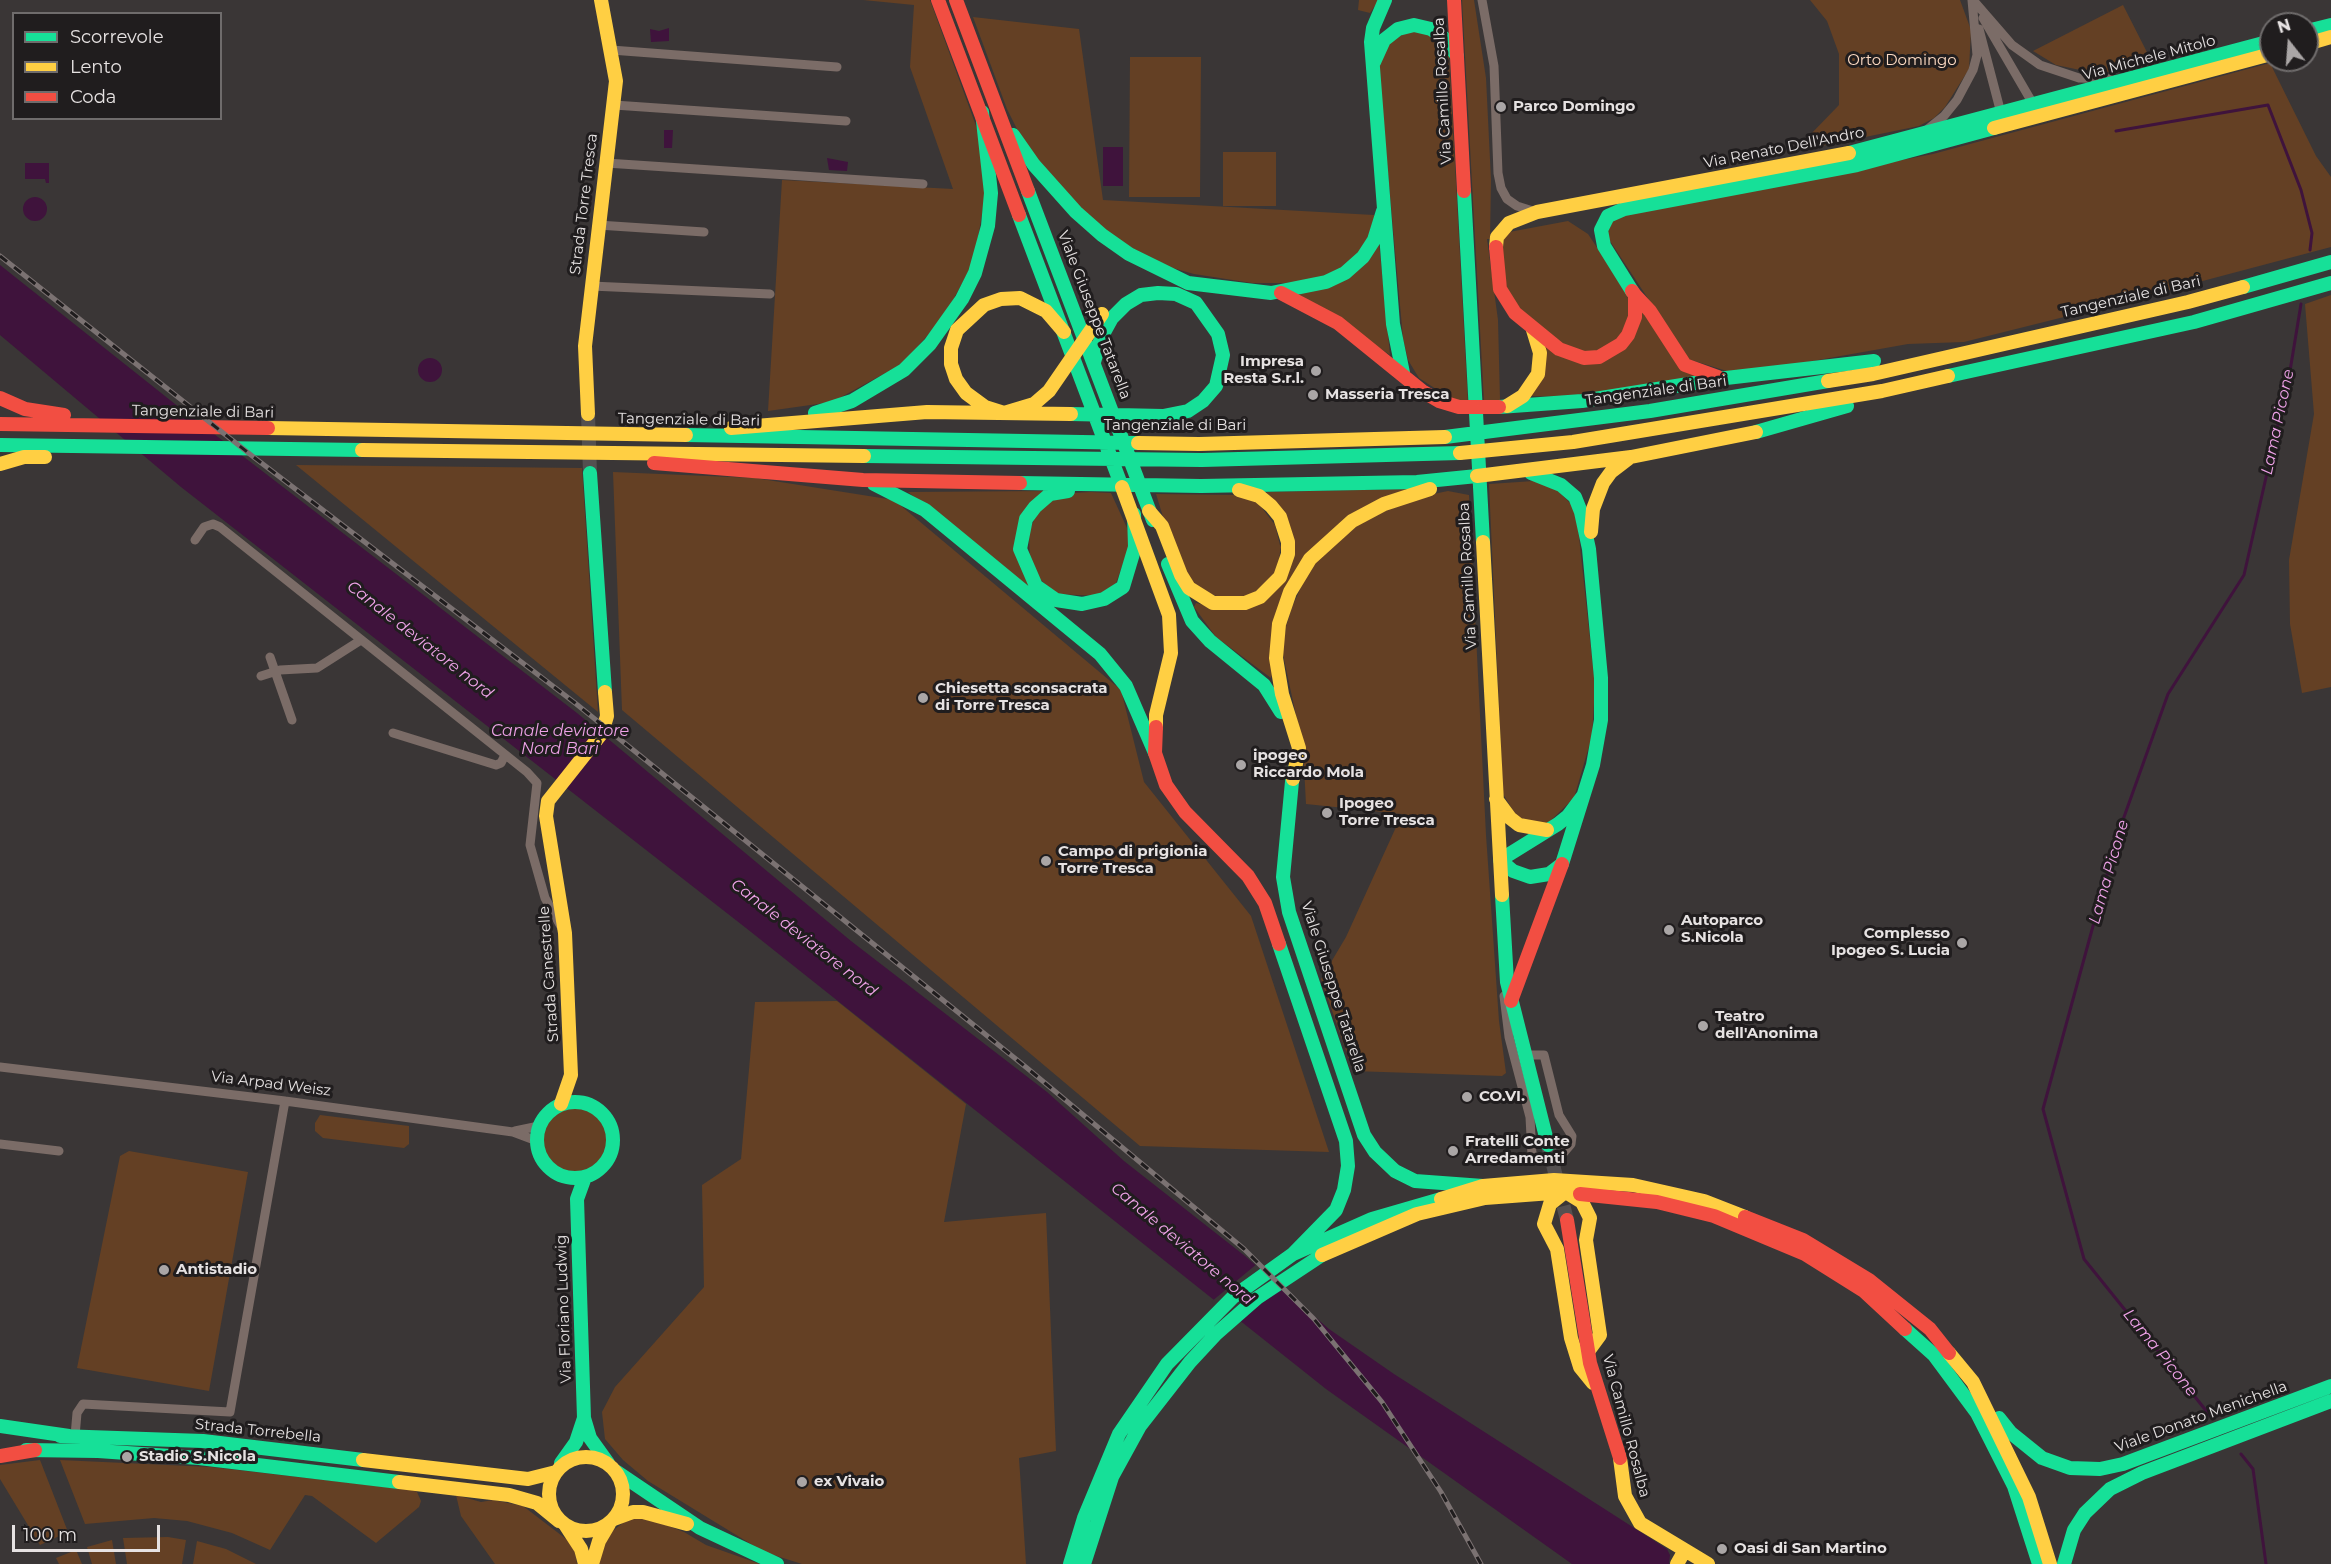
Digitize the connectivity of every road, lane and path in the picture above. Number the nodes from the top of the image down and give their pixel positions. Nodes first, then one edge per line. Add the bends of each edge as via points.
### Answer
1 (601, 0) edge
2 (938, 0) edge
3 (956, 0) edge
4 (1385, 0) edge
5 (1454, 0) edge
6 (1482, 0) edge
7 (1973, 0) edge
8 (2259, 44) edge
9 (611, 50) junction
10 (1457, 56) junction
11 (2259, 57) edge
12 (837, 67) dead end
13 (1372, 70) junction
14 (2139, 77) junction
15 (614, 105) junction
16 (982, 111) junction
17 (2037, 112) junction
18 (1001, 116) junction
19 (846, 121) dead end
20 (2003, 121) junction
21 (1918, 136) junction
22 (606, 163) junction
23 (923, 184) dead end
24 (1383, 211) junction
25 (1537, 212) junction
26 (598, 225) junction
27 (704, 232) dead end
28 (2331, 262) edge
29 (1188, 283) junction
30 (2331, 283) edge
31 (591, 286) junction
32 (1281, 293) junction
33 (770, 294) dead end
34 (1635, 295) junction
35 (1533, 330) junction
36 (1064, 332) junction
37 (1938, 359) junction
38 (1094, 362) junction
39 (1403, 373) junction
40 (1726, 378) junction
41 (1882, 391) junction
42 (0, 398) edge
43 (1505, 407) junction
44 (1004, 413) junction
45 (588, 414) tunnel mouth
46 (93, 421) junction
47 (775, 423) junction
48 (0, 424) edge
49 (678, 437) junction
50 (0, 445) edge
51 (109, 447) junction
52 (624, 453) junction
53 (1630, 457) junction
54 (0, 464) edge
55 (1526, 472) junction
56 (590, 473) tunnel mouth
57 (1463, 479) junction
58 (863, 480) junction
59 (1108, 485) junction
60 (1201, 486) junction
61 (1149, 511) junction
62 (1134, 514) junction
63 (195, 540) dead end
64 (1589, 549) junction
65 (361, 640) junction
66 (270, 657) dead end
67 (275, 673) junction
68 (261, 676) dead end
69 (292, 720) dead end
70 (393, 733) dead end
71 (1155, 753) junction
72 (506, 755) junction
73 (1293, 778) junction
74 (1583, 796) junction
75 (1496, 799) junction
76 (1547, 830) junction
77 (1500, 860) junction
78 (1562, 864) junction
79 (565, 933) junction
80 (1507, 982) junction
81 (1511, 1001) junction
82 (1526, 1055) junction
83 (0, 1067) edge
84 (571, 1075) junction
85 (285, 1101) junction
86 (585, 1103) junction
87 (561, 1104) junction
88 (539, 1126) junction
89 (513, 1131) junction
90 (537, 1141) junction
91 (0, 1144) edge
92 (1548, 1145) tunnel mouth
93 (59, 1151) dead end
94 (561, 1176) junction
95 (585, 1177) junction
96 (1483, 1186) junction
97 (1565, 1192) junction
98 (577, 1199) junction
99 (1567, 1220) tunnel mouth
100 (1803, 1240) junction
101 (1293, 1254) junction
102 (1828, 1267) junction
103 (1869, 1280) junction
104 (1589, 1350) junction
105 (1155, 1380) junction
106 (1973, 1382) junction
107 (1595, 1384) junction
108 (2331, 1386) edge
109 (2331, 1401) edge
110 (584, 1418) junction
111 (0, 1426) edge
112 (1140, 1426) junction
113 (0, 1436) edge
114 (72, 1436) junction
115 (0, 1450) edge
116 (35, 1450) junction
117 (1111, 1455) junction
118 (0, 1456) edge
119 (612, 1467) junction
120 (557, 1470) junction
121 (612, 1522) junction
122 (562, 1524) junction
123 (700, 1528) junction
124 (1684, 1550) junction
125 (585, 1564) edge
126 (592, 1564) edge
127 (777, 1564) edge
128 (1070, 1564) edge
129 (1084, 1564) edge
130 (1677, 1564) edge
131 (1708, 1564) edge
132 (2039, 1564) edge
133 (2050, 1564) edge
134 (2064, 1564) edge

1 - 9 main road, Strada Torre Tresca
2 - 16 main road
3 - 18 main road, Viale Giuseppe Tatarella
4 - 13 main road via 1373,28
5 - 10 main road, Via Camillo Rosalba
6 - 25 street via 1494,66 1501,188 1517,206
7 - 14 street via 2012,45 2040,65 2079,78
7 - 17 street
7 - 20 street
7 - 21 street via 1977,55 1973,70 1944,116
8 - 14 main road, Via Michele Mitolo
9 - 12 street
9 - 15 main road, Strada Torre Tresca via 616,81
10 - 13 main road via 1444,38 1431,29 1414,25 1398,29 1384,40
10 - 75 main road, Via Camillo Rosalba
11 - 17 main road, Via Michele Mitolo
13 - 24 main road
14 - 17 main road, Via Michele Mitolo
15 - 19 street
15 - 22 main road, Strada Torre Tresca
16 - 36 main road
16 - 47 main road via 991,193 988,226 975,273 948,322 904,370 877,388 828,410
17 - 20 main road, Via Renato Dell'Andro
18 - 29 main road via 1034,165 1076,212 1129,254
18 - 38 main road, Viale Giuseppe Tatarella
20 - 21 main road, Via Renato Dell'Andro
20 - 34 main road, Via Renato Dell'Andro via 1857,165 1624,209 1608,216 1601,230 1605,246
21 - 25 main road, Via Renato Dell'Andro via 1857,152
22 - 23 street
22 - 26 main road, Strada Torre Tresca
24 - 32 main road via 1374,240 1345,273
24 - 39 main road via 1393,324
25 - 35 main road, Via Renato Dell'Andro via 1509,223 1501,230 1495,246 1500,289 1515,313
26 - 27 street
26 - 31 main road, Strada Torre Tresca
28 - 37 main road, Tangenziale di Bari via 2187,302
29 - 32 main road via 1225,290
29 - 44 main road via 1155,282 1119,295 1049,391 1034,404
30 - 41 main road via 2194,322
31 - 33 street
31 - 45 main road, Strada Torre Tresca via 585,346
32 - 39 main road via 1338,322
34 - 35 main road, Via Renato Dell'Andro via 1635,316 1628,335 1612,351 1599,357 1572,355
34 - 40 main road via 1685,365
35 - 43 main road via 1540,353 1538,374 1523,396
36 - 44 main road via 1046,311 1020,298 984,305 957,330 951,348 956,379 966,393 985,407
36 - 62 main road
37 - 40 main road via 1911,356
37 - 49 main road, Tangenziale di Bari via 1873,374 1650,411 1428,439 1199,444
38 - 44 main road via 1112,318 1126,304 1158,292 1176,294 1196,303 1218,334 1223,355 1216,386 1188,411 1163,416
38 - 61 main road, Viale Giuseppe Tatarella
39 - 43 main road via 1439,401 1459,407
40 - 43 main road via 1582,401
41 - 52 main road via 1573,442 1431,456 1202,460
41 - 53 main road via 1838,411 1781,427
42 - 46 main road via 25,409
44 - 47 main road via 927,412
46 - 48 main road
46 - 49 main road, Tangenziale di Bari via 147,416 186,428
47 - 49 main road
50 - 51 main road
51 - 52 main road
51 - 54 main road via 71,457 24,457
52 - 58 main road via 661,465
53 - 55 main road
53 - 64 main road via 1611,472 1597,495
55 - 57 main road
55 - 64 main road via 1561,485 1575,498
56 - 79 main road, Strada Canestrelle via 607,716 602,733 548,801 547,831
57 - 60 main road
57 - 73 main road via 1367,512 1322,546 1298,577 1280,624 1276,658 1282,694 1299,748
58 - 59 main road
58 - 71 main road via 924,510 1100,654 1126,686
59 - 60 main road
59 - 62 main road via 1050,494 1026,519 1020,549 1036,586 1056,600 1082,604 1104,599 1123,587 1136,547
60 - 61 main road via 1244,490 1258,496 1280,517 1288,542 1285,566 1272,588 1260,597 1245,603 1213,603 1189,588 1162,526
61 - 73 main road, Viale Giuseppe Tatarella via 1192,621 1274,697 1290,740
62 - 71 main road via 1166,599 1171,635 1156,715
63 - 65 street via 204,527 220,527
64 - 74 main road via 1602,700 1598,743
65 - 67 street via 317,668
65 - 72 street
66 - 67 street
67 - 68 street
67 - 69 street
70 - 72 street via 496,765
71 - 101 main road via 1166,785 1185,812 1248,876 1265,903 1346,1142 1348,1166 1336,1210
72 - 79 street via 537,783 530,845 545,898
73 - 96 main road, Viale Giuseppe Tatarella via 1283,878 1289,912 1364,1135 1395,1172 1415,1181
74 - 76 main road via 1568,816
74 - 78 main road
75 - 76 main road via 1519,825
75 - 77 main road, Via Camillo Rosalba
76 - 77 main road
77 - 78 main road via 1530,878 1549,874
77 - 80 main road, Via Camillo Rosalba
78 - 81 main road
79 - 84 main road, Strada Canestrelle
80 - 81 main road, Via Camillo Rosalba
80 - 82 street via 1504,1012 1530,1118 1532,1155 1544,1159 1560,1157 1571,1144 1572,1136 1559,1116 1544,1055
81 - 82 main road, Via Camillo Rosalba
82 - 92 main road, Via Camillo Rosalba
83 - 85 street, Via Arpad Weisz
84 - 86 main road, Strada Canestrelle via 576,1092
84 - 87 main road, Strada Canestrelle
85 - 89 street, Via Arpad Weisz
85 - 114 street via 230,1412 83,1404
86 - 87 main road
86 - 95 main road via 595,1107 609,1123 613,1143 607,1161
87 - 88 main road
88 - 89 street
88 - 90 main road
89 - 90 street, Via Arpad Weisz
90 - 94 main road via 545,1164
91 - 93 street
94 - 95 main road
94 - 98 main road
95 - 98 main road, Via Floriano Ludwig
96 - 100 main road via 1554,1180 1633,1185 1704,1201
96 - 101 main road via 1372,1219
97 - 102 main road via 1657,1202 1713,1216 1778,1241
97 - 104 main road via 1582,1202 1590,1218 1586,1240 1600,1335
97 - 107 main road via 1550,1204 1544,1224 1557,1249 1571,1338 1580,1367
97 - 112 main road via 1485,1198 1426,1212 1362,1235 1302,1266 1239,1313 1183,1370
98 - 110 main road, Via Floriano Ludwig
99 - 104 main road, Via Camillo Rosalba
100 - 102 main road
100 - 103 main road
101 - 105 main road via 1233,1297
102 - 103 main road
102 - 132 main road via 1864,1291 1917,1338 1953,1378 2003,1462
103 - 106 main road via 1921,1321
104 - 107 main road, Via Camillo Rosalba
105 - 112 main road
105 - 117 main road via 1119,1434
106 - 108 main road, Viale Donato Menichella via 2011,1433 2042,1458 2086,1469 2123,1464
106 - 133 main road via 2029,1497
107 - 124 main road, Via Camillo Rosalba via 1621,1460 1625,1496 1631,1510 1640,1523
109 - 134 main road, Viale Donato Menichella via 2128,1479 2098,1498 2085,1513 2074,1530
110 - 119 main road via 590,1438
110 - 120 main road via 576,1442
111 - 114 main road
112 - 117 main road
112 - 129 main road via 1112,1477
113 - 114 main road, Strada Torrebella
114 - 120 main road, Strada Torrebella via 203,1441 512,1478 528,1479
115 - 116 main road
116 - 118 main road
116 - 122 main road via 199,1458 509,1495 537,1503
117 - 128 main road via 1084,1518
119 - 120 main road via 588,1456 575,1458
119 - 121 main road via 623,1493
119 - 123 main road
120 - 122 main road via 549,1492 550,1503
121 - 122 main road via 588,1531
121 - 123 main road via 633,1512 643,1512
121 - 126 main road via 599,1541
122 - 125 main road via 581,1549
123 - 127 main road
124 - 130 main road
124 - 131 main road, Via Camillo Rosalba

